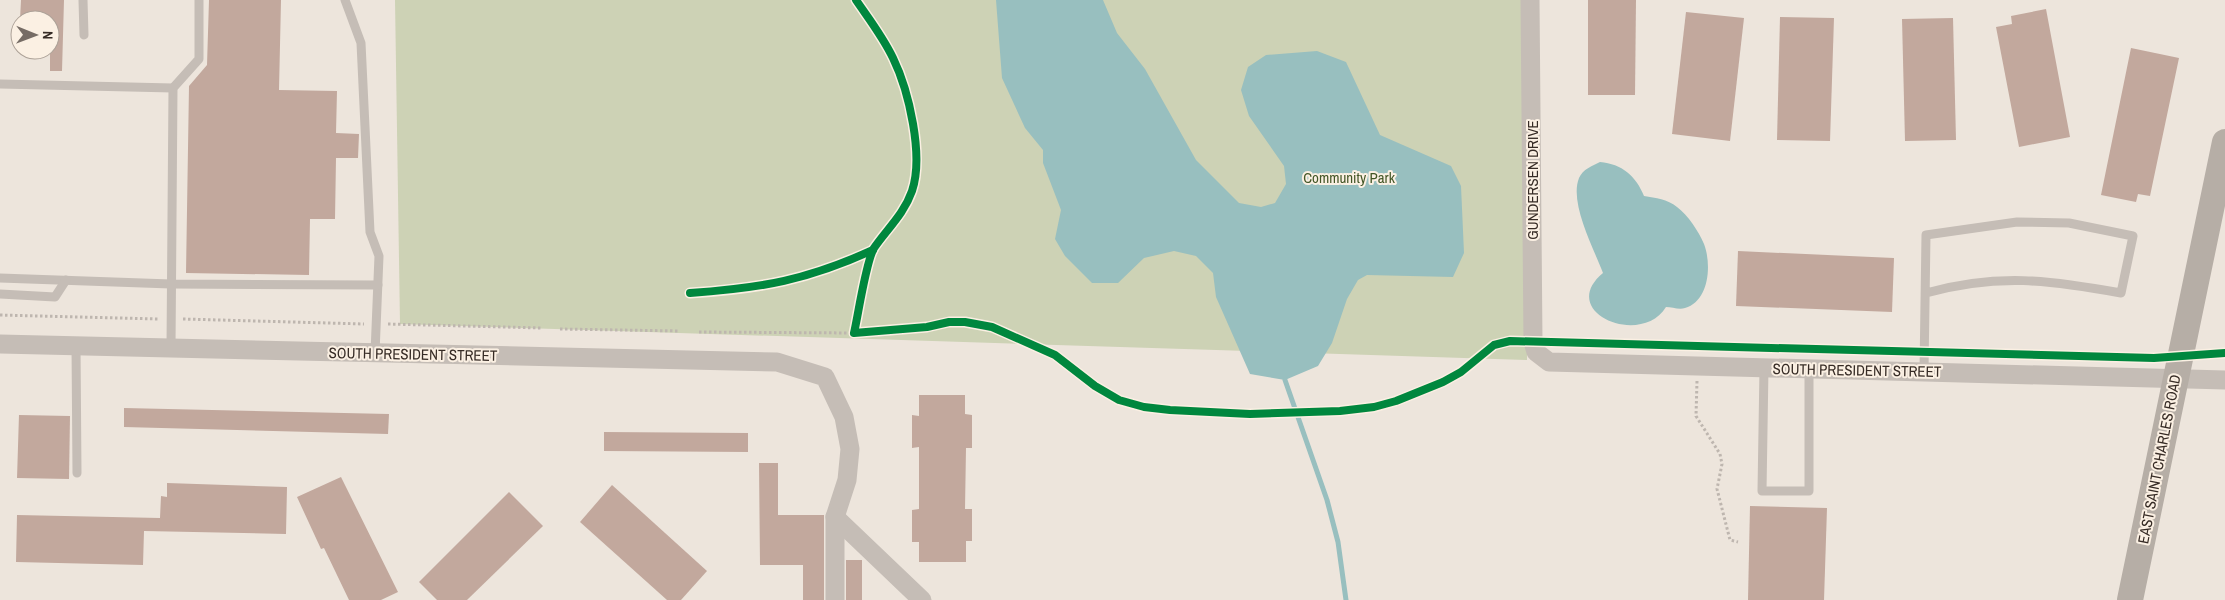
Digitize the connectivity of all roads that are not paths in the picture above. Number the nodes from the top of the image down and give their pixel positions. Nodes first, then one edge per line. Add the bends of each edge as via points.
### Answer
1 (83, 0) edge
2 (199, 0) edge
3 (345, 0) edge
4 (1530, 0) edge
5 (84, 35) dead end
6 (0, 84) edge
7 (173, 88) junction
8 (2225, 142) edge
9 (0, 278) edge
10 (66, 280) junction
11 (171, 284) junction
12 (378, 285) junction
13 (1926, 293) junction
14 (0, 294) edge
15 (0, 344) edge
16 (76, 346) junction
17 (171, 348) junction
18 (375, 353) junction
19 (1540, 357) joint
20 (1764, 368) junction
21 (1810, 369) junction
22 (1924, 371) junction
23 (2175, 378) junction
24 (2225, 380) edge
25 (77, 473) dead end
26 (835, 517) junction
27 (835, 600) edge
28 (922, 600) edge
29 (2130, 600) edge

1 - 5 lane
2 - 7 lane via 198,59
3 - 12 lane via 361,43 370,232 379,256
4 - 19 street, GUNDERSEN DRIVE via 1533,342
6 - 7 lane
7 - 11 lane
8 - 23 street, EAST SAINT CHARLES ROAD
9 - 10 lane
10 - 11 lane
10 - 14 lane via 55,297
11 - 12 lane
11 - 17 lane
12 - 18 lane
13 - 13 lane via 1926,235 2017,222 2069,223 2133,236 2122,293 2012,278 1952,285
13 - 22 lane
15 - 16 street, SOUTH PRESIDENT STREET
16 - 17 street, SOUTH PRESIDENT STREET
16 - 25 lane
17 - 18 street, SOUTH PRESIDENT STREET
18 - 26 street, SOUTH PRESIDENT STREET via 778,362 825,377 844,418 850,450 847,480
19 - 20 street, SOUTH PRESIDENT STREET via 1561,364
20 - 21 street, SOUTH PRESIDENT STREET
20 - 21 lane via 1762,491 1809,491
21 - 22 street, SOUTH PRESIDENT STREET
22 - 23 street, SOUTH PRESIDENT STREET
23 - 24 street, SOUTH PRESIDENT STREET
23 - 29 street, EAST SAINT CHARLES ROAD
26 - 27 street
26 - 28 street

